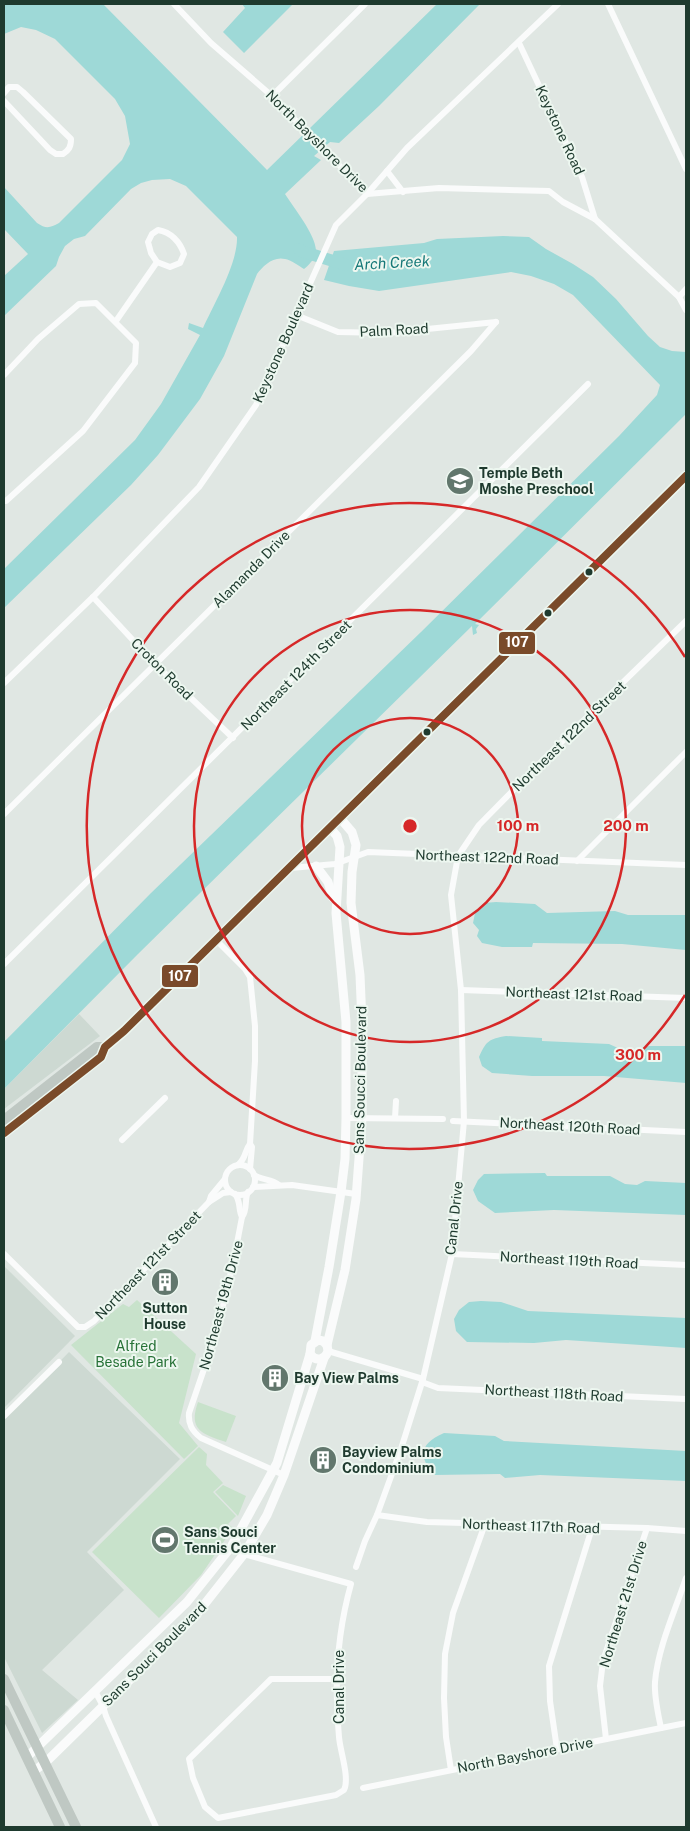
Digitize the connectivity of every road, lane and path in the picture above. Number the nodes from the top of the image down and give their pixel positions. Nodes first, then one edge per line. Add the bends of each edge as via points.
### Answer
1 (174, 4) edge
2 (365, 4) edge
3 (558, 4) edge
4 (608, 4) edge
5 (519, 43) junction
6 (4, 92) edge
7 (272, 96) junction
8 (4, 101) edge
9 (686, 169) edge
10 (388, 171) junction
11 (403, 192) junction
12 (367, 194) junction
13 (595, 219) junction
14 (157, 262) junction
15 (686, 289) edge
16 (679, 297) junction
17 (686, 310) edge
18 (296, 316) junction
19 (116, 322) junction
20 (496, 322) joint
21 (4, 375) edge
22 (588, 384) dead end
23 (686, 476) edge
24 (4, 501) edge
25 (93, 597) junction
26 (686, 621) edge
27 (155, 664) junction
28 (4, 683) edge
29 (233, 738) junction
30 (686, 752) edge
31 (4, 814) edge
32 (340, 818) junction
33 (330, 828) junction
34 (458, 856) junction
35 (355, 857) junction
36 (577, 861) junction
37 (339, 863) junction
38 (686, 865) edge
39 (316, 866) junction
40 (289, 868) junction
41 (336, 913) junction
42 (216, 940) junction
43 (4, 964) edge
44 (461, 990) junction
45 (686, 998) edge
46 (165, 1098) dead end
47 (396, 1102) dead end
48 (346, 1118) junction
49 (362, 1118) junction
50 (395, 1118) junction
51 (443, 1119) dead end
52 (453, 1120) dead end
53 (464, 1121) junction
54 (6, 1125) edge
55 (686, 1132) edge
56 (122, 1140) dead end
57 (250, 1144) junction
58 (238, 1165) junction
59 (252, 1172) junction
60 (226, 1176) junction
61 (279, 1185) junction
62 (250, 1189) junction
63 (340, 1192) junction
64 (233, 1193) junction
65 (356, 1194) junction
66 (209, 1202) junction
67 (242, 1217) junction
68 (4, 1254) edge
69 (452, 1254) junction
70 (686, 1265) edge
71 (315, 1341) junction
72 (327, 1351) junction
73 (310, 1354) junction
74 (59, 1362) dead end
75 (422, 1381) junction
76 (686, 1399) edge
77 (4, 1416) edge
78 (273, 1470) junction
79 (284, 1475) junction
80 (377, 1515) junction
81 (485, 1524) junction
82 (592, 1528) junction
83 (647, 1528) junction
84 (686, 1531) edge
85 (231, 1547) junction
86 (244, 1554) junction
87 (356, 1567) dead end
88 (686, 1578) edge
89 (4, 1679) edge
90 (336, 1679) junction
91 (96, 1693) junction
92 (103, 1706) junction
93 (4, 1710) edge
94 (686, 1723) edge
95 (661, 1728) junction
96 (606, 1739) junction
97 (39, 1748) junction
98 (557, 1749) junction
99 (27, 1757) junction
100 (46, 1762) junction
101 (452, 1770) junction
102 (34, 1771) junction
103 (364, 1788) dead end
104 (60, 1827) edge
105 (76, 1827) edge
106 (156, 1827) edge

1 - 7 street, North Bayshore Drive
2 - 7 street
3 - 5 street, Keystone Boulevard
4 - 9 street
5 - 10 street, Keystone Boulevard via 407,148
5 - 13 street, Keystone Road via 582,177
6 - 8 street via 9,87 17,87 23,92 71,139 68,151 56,154 50,150
7 - 12 street, North Bayshore Drive
10 - 11 street
10 - 12 street, Keystone Boulevard
11 - 12 street, North Bayshore Drive
11 - 13 street, North Bayshore Drive via 440,188 549,191
12 - 18 street, Keystone Boulevard via 336,225
13 - 16 street, North Bayshore Drive
14 - 14 street via 170,267 180,263 184,254 181,245 166,231 158,230 148,242
14 - 19 street
15 - 16 street
16 - 17 street, North Bayshore Drive
18 - 20 street, Palm Road via 338,332 388,333
18 - 25 street, Keystone Boulevard via 256,405 199,488
19 - 21 street via 96,303 79,304 38,339
19 - 24 street via 136,343 135,363 83,431
20 - 27 street, Alamanda Drive via 471,351
22 - 29 street, Northeast 124th Street
23 - 32 main road
25 - 27 street, Croton Road
25 - 28 street, Keystone Boulevard
26 - 34 street, Northeast 122nd Street via 479,824
27 - 29 street, Croton Road
27 - 31 street, Alamanda Drive
29 - 43 street, Northeast 124th Street
30 - 36 street
32 - 33 main road
32 - 35 street, Sans Soucci Boulevard via 355,839
33 - 37 street, Sans Soucci Boulevard via 338,839
33 - 40 main road
34 - 35 street, Northeast 122nd Road via 368,852
34 - 36 street, Northeast 122nd Road
34 - 44 street, Canal Drive via 451,895
35 - 37 street, Northeast 122nd Road
35 - 49 street, Sans Soucci Boulevard via 351,903 362,1023
36 - 38 street, Northeast 122nd Road
37 - 39 street, Northeast 122nd Road
37 - 41 street, Sans Soucci Boulevard
39 - 40 street, Northeast 122nd Road
39 - 41 street via 328,882
40 - 42 main road
41 - 48 street, Sans Soucci Boulevard via 346,1022
42 - 54 main road via 105,1048 102,1057
42 - 57 street via 246,968 250,977 255,1062
44 - 45 street, Northeast 121st Road
44 - 53 street, Canal Drive
46 - 56 street
47 - 50 street
48 - 49 street
48 - 63 street, Sans Soucci Boulevard
49 - 50 street
49 - 65 street, Sans Soucci Boulevard
50 - 51 street
52 - 53 street, Northeast 120th Road
53 - 55 street, Northeast 120th Road
53 - 69 street, Canal Drive
57 - 58 street
57 - 59 street
58 - 59 street
58 - 60 street
59 - 61 street
59 - 62 street via 255,1180
60 - 64 street via 226,1186
60 - 66 street, Northeast 121st Street
61 - 62 street
61 - 63 street
62 - 64 street via 244,1194
62 - 67 street, Northeast 19th Drive
63 - 65 street
63 - 71 street, Sans Soucci Boulevard
64 - 66 street, Northeast 121st Street via 223,1193
64 - 67 street, Northeast 19th Drive via 239,1200
65 - 72 street, Sans Soucci Boulevard
66 - 68 street, Northeast 121st Street via 111,1304 94,1320 78,1328
67 - 78 street, Northeast 19th Drive via 217,1331 188,1418 197,1435
69 - 70 street, Northeast 119th Road
69 - 75 street, Canal Drive
71 - 72 street via 323,1341
71 - 73 street
72 - 73 street via 316,1359
72 - 75 street, Northeast 118th Road
72 - 79 street, Sans Souci Boulevard
73 - 78 street, Sans Souci Boulevard
74 - 77 street
75 - 76 street, Northeast 118th Road via 438,1388
75 - 80 street, Canal Drive
78 - 79 street, Northeast 19th Drive
78 - 85 street, Sans Souci Boulevard
79 - 86 street, Sans Souci Boulevard via 267,1515
80 - 81 street, Northeast 117th Road via 427,1522
80 - 87 street, Canal Drive
81 - 82 street, Northeast 117th Road
81 - 101 street via 452,1613 445,1654 446,1737
82 - 83 street, Northeast 117th Road
82 - 98 street via 549,1666
83 - 84 street, Northeast 117th Road
83 - 96 street, Northeast 21st Drive via 603,1661 600,1686
85 - 86 street
85 - 91 street, Sans Souci Boulevard via 187,1602
86 - 90 street, Canal Drive via 351,1584 339,1639
86 - 92 street, Sans Souci Boulevard via 196,1614
88 - 95 street via 660,1655 655,1682
89 - 97 main road
90 - 90 street, Canal Drive via 271,1679 189,1758 205,1807 218,1818 336,1795 344,1790
91 - 92 street
91 - 97 street, Sans Souci Boulevard
92 - 100 street, Sans Souci Boulevard
92 - 106 street
93 - 99 main road
94 - 95 street, North Bayshore Drive
95 - 96 street, North Bayshore Drive
96 - 98 street, North Bayshore Drive
97 - 99 street, Sans Souci Boulevard
97 - 100 main road
98 - 101 street, North Bayshore Drive
99 - 102 main road
100 - 102 street, Sans Souci Boulevard
100 - 105 main road
101 - 103 street, North Bayshore Drive
102 - 104 main road

